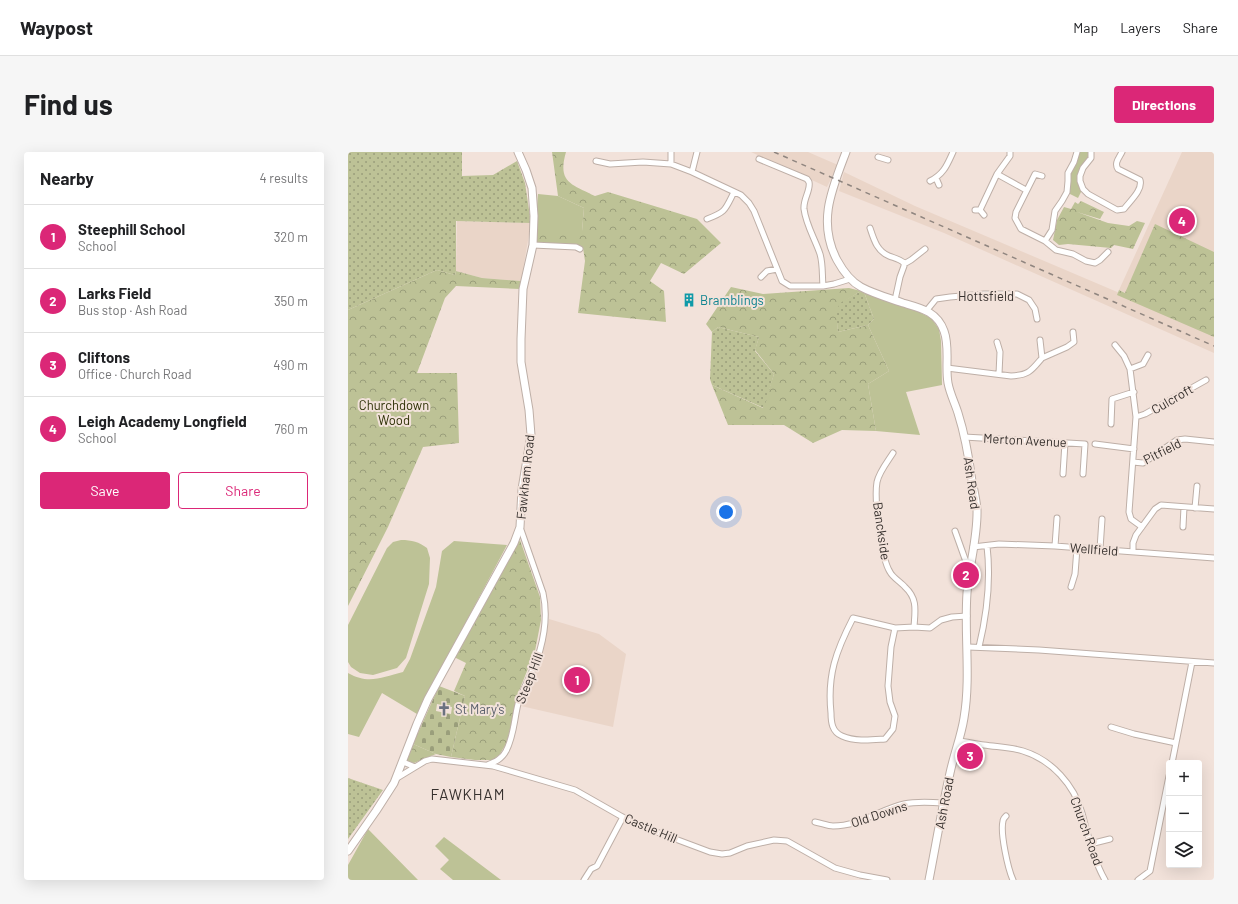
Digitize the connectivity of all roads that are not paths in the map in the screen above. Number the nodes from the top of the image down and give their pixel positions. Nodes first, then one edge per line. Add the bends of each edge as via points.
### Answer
1 (518, 152) edge
2 (671, 152) edge
3 (697, 152) edge
4 (846, 152) edge
5 (953, 152) edge
6 (1010, 152) edge
7 (1077, 152) edge
8 (1091, 152) edge
9 (1122, 152) edge
10 (759, 158) dead end
11 (596, 161) dead end
12 (671, 164) junction
13 (692, 172) junction
14 (997, 174) junction
15 (1042, 176) dead end
16 (936, 178) junction
17 (930, 181) dead end
18 (939, 185) dead end
19 (1026, 190) junction
20 (734, 192) junction
21 (984, 215) dead end
22 (707, 219) dead end
23 (877, 232) dead end
24 (1044, 241) junction
25 (533, 245) junction
26 (925, 248) dead end
27 (580, 249) dead end
28 (1108, 252) dead end
29 (904, 264) junction
30 (777, 269) junction
31 (761, 277) dead end
32 (850, 279) junction
33 (823, 286) junction
34 (895, 300) junction
35 (927, 310) junction
36 (1037, 319) dead end
37 (1073, 332) dead end
38 (1040, 340) dead end
39 (997, 342) dead end
40 (1115, 345) dead end
41 (1148, 355) dead end
42 (1042, 358) junction
43 (947, 368) junction
44 (1130, 369) junction
45 (998, 374) junction
46 (1206, 380) dead end
47 (1134, 392) junction
48 (1136, 417) junction
49 (1111, 424) dead end
50 (964, 436) junction
51 (1065, 442) junction
52 (1214, 442) edge
53 (1096, 444) dead end
54 (1134, 449) junction
55 (893, 453) dead end
56 (1133, 462) junction
57 (1063, 474) dead end
58 (1083, 474) dead end
59 (1197, 486) dead end
60 (1184, 507) junction
61 (1195, 508) junction
62 (1214, 509) edge
63 (1057, 518) dead end
64 (1102, 519) dead end
65 (520, 527) junction
66 (1142, 527) junction
67 (1183, 527) dead end
68 (955, 531) dead end
69 (987, 546) junction
70 (1055, 546) junction
71 (973, 547) junction
72 (1077, 548) junction
73 (1100, 549) junction
74 (1133, 552) junction
75 (1214, 558) edge
76 (970, 568) junction
77 (1071, 587) dead end
78 (967, 616) junction
79 (914, 627) junction
80 (895, 628) junction
81 (968, 647) junction
82 (979, 647) junction
83 (1192, 662) junction
84 (1214, 663) edge
85 (1111, 727) dead end
86 (959, 741) junction
87 (1176, 743) junction
88 (501, 758) junction
89 (1173, 760) edge
90 (403, 762) junction
91 (486, 766) junction
92 (415, 767) junction
93 (502, 768) junction
94 (396, 778) junction
95 (1166, 791) edge
96 (943, 803) junction
97 (1006, 816) dead end
98 (623, 817) junction
99 (815, 822) dead end
100 (1110, 839) dead end
101 (1090, 844) junction
102 (348, 851) edge
103 (584, 880) edge
104 (887, 880) edge
105 (929, 880) edge
106 (1014, 880) edge
107 (1105, 880) edge
108 (1138, 880) edge

1 - 25 street, Fawkham Road via 532,188
2 - 12 street
3 - 13 street
4 - 32 street, Ash Road via 831,193 827,228 834,254
5 - 16 street via 943,172
6 - 14 street via 1010,156
7 - 24 street via 1068,173 1067,192 1055,211 1052,230
8 - 9 street via 1090,160 1080,174 1081,185 1088,194 1117,210 1124,209 1141,184 1140,180 1116,166
10 - 33 street via 810,182 804,200 805,212 820,257
11 - 12 street via 610,164
12 - 13 street
13 - 20 street
14 - 19 street
14 - 21 street via 977,210
15 - 19 street via 1034,174
16 - 17 street
16 - 18 street
19 - 24 street via 1015,218 1021,229
20 - 22 street via 726,209 719,215
20 - 30 street via 749,202
23 - 29 street via 871,231 879,250 901,260
24 - 28 street via 1056,250 1094,263
25 - 27 street
25 - 65 street, Fawkham Road via 522,297 521,362 531,435 522,489
26 - 29 street
29 - 34 street
30 - 31 street via 767,271
30 - 33 street via 782,281 790,286
32 - 33 street
32 - 34 street, Ash Road via 860,286
34 - 35 street, Ash Road
35 - 36 street, Hottsfield via 936,299 950,296 1017,294 1030,300
35 - 43 street, Ash Road via 944,330
37 - 42 street via 1074,342
38 - 42 street
39 - 45 street via 1000,352
40 - 44 street
41 - 44 street via 1143,364
42 - 45 street via 1031,372 1020,376
43 - 45 street
43 - 50 street, Ash Road via 950,393
44 - 47 street
46 - 48 street, Culcroft
47 - 48 street
47 - 49 street via 1112,398
48 - 54 street
50 - 51 street, Merton Avenue
50 - 71 street, Ash Road via 977,508
51 - 57 street
51 - 58 street, Merton Avenue via 1085,444
52 - 56 street, Pitfield via 1177,440 1143,463
53 - 54 street
54 - 56 street
55 - 79 street, Banckside via 877,481 881,541 884,560 890,573 907,588 915,602
56 - 66 street via 1129,512 1131,519
59 - 61 street
60 - 61 street
60 - 66 street via 1161,505
60 - 67 street
61 - 62 street
63 - 70 street
64 - 73 street
65 - 88 street, Steep Hill via 543,593 544,622 540,651 520,698 511,737
65 - 90 street, Fawkham Road via 514,543 428,699
66 - 74 street via 1133,543
68 - 76 street via 964,559
69 - 70 street, Wellfield
69 - 71 street, Wellfield
69 - 82 street via 989,581
70 - 72 street, Wellfield
71 - 76 street, Ash Road
72 - 73 street, Wellfield
72 - 77 street
73 - 74 street, Wellfield
74 - 75 street, Wellfield
76 - 78 street, Ash Road
78 - 79 street via 941,620 930,628
78 - 81 street, Ash Road
79 - 80 street
80 - 80 street via 888,686 895,716 893,729 885,739 862,740 841,736 832,726 830,678 842,638 853,618
81 - 82 street
81 - 86 street, Ash Road via 964,717
82 - 83 street
83 - 84 street
83 - 87 street
85 - 87 street
86 - 96 street, Ash Road
86 - 101 street, Church Road via 1010,748 1038,758 1052,767 1073,792 1082,811
87 - 89 street
88 - 91 street
88 - 93 street
90 - 92 street
90 - 94 street, Fawkham Road
91 - 92 street, Castle Hill via 432,759
91 - 93 street, Castle Hill
92 - 94 street, Castle Hill
93 - 98 street, Castle Hill via 575,790
94 - 102 street, Fawkham Road
95 - 108 street via 1150,871
96 - 99 street, Old Downs via 923,801 903,804 849,824 832,826
96 - 105 street, Ash Road
97 - 106 street via 1003,820 1003,835
98 - 103 street via 596,866
98 - 104 street, Castle Hill via 710,852 722,854 774,840 787,841 835,868
100 - 101 street
101 - 107 street, Church Road

